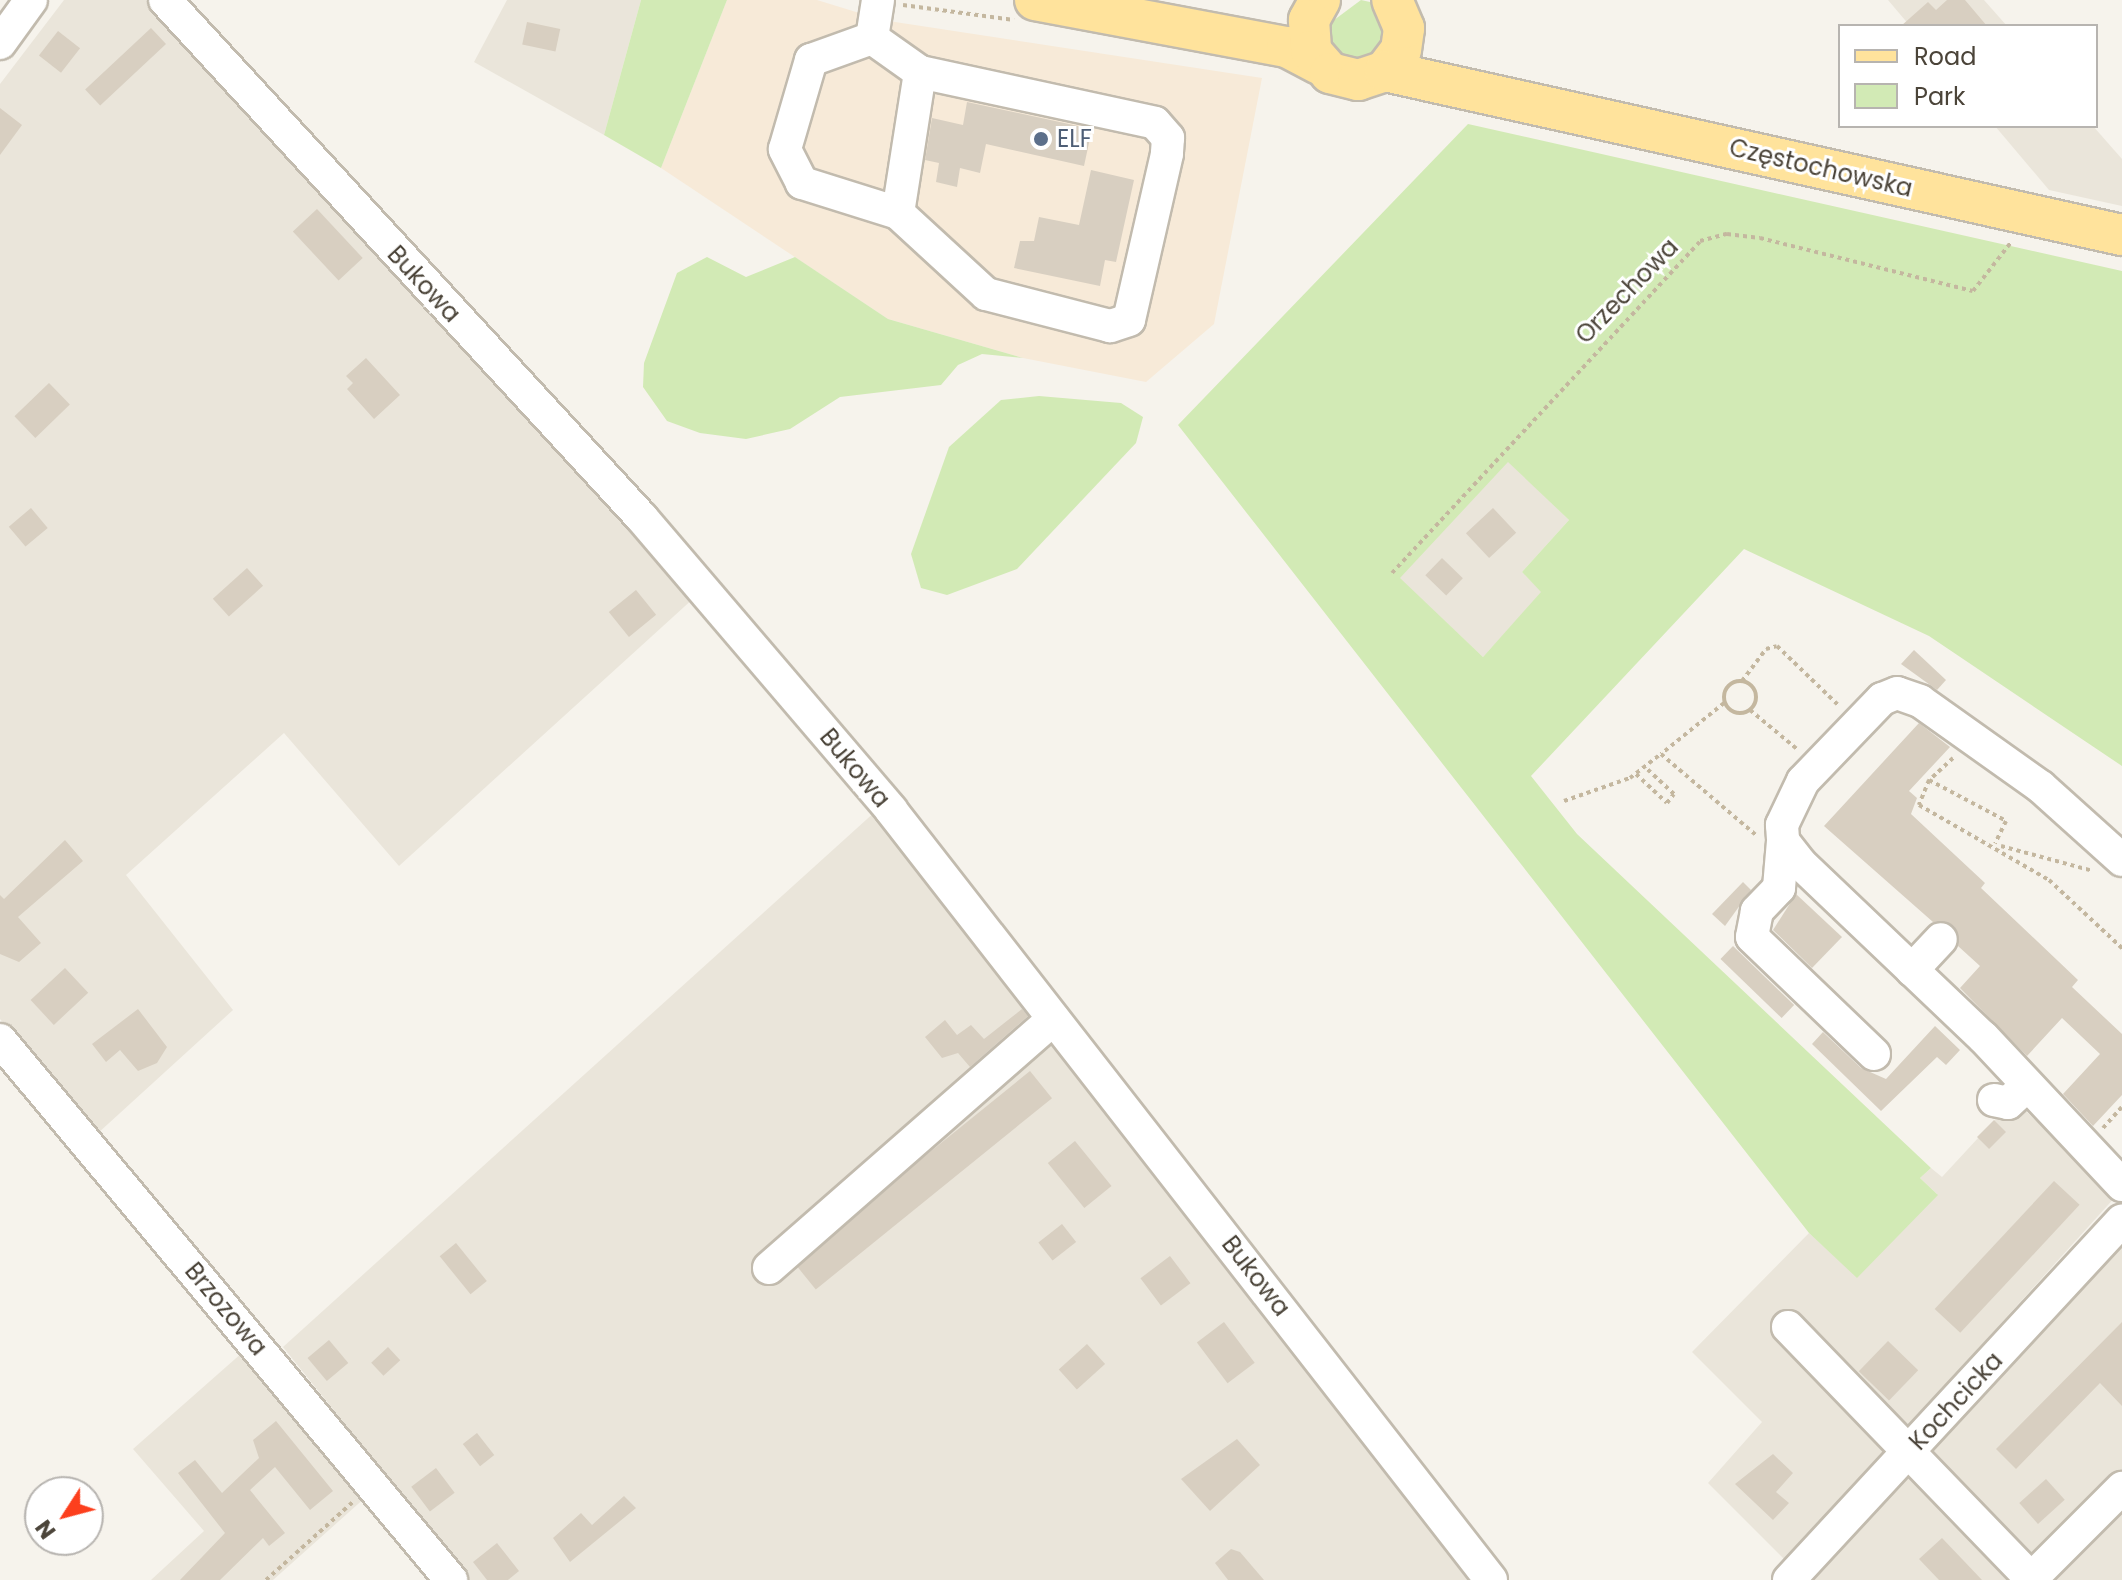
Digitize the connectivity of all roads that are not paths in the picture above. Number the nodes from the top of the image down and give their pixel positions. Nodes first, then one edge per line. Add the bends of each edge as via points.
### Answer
1 (31, 0) edge
2 (165, 0) edge
3 (878, 0) edge
4 (1035, 0) edge
5 (1392, 0) edge
6 (1318, 3) edge
7 (1194, 34) junction
8 (872, 38) junction
9 (0, 43) edge
10 (1394, 55) junction
11 (1319, 64) junction
12 (920, 72) junction
13 (898, 213) junction
14 (2122, 235) edge
15 (1783, 840) junction
16 (2114, 866) edge
17 (1810, 873) junction
18 (1779, 888) junction
19 (1941, 939) dead end
20 (1912, 970) junction
21 (1053, 1019) junction
22 (0, 1040) edge
23 (1874, 1054) dead end
24 (2027, 1085) junction
25 (1994, 1100) dead end
26 (2122, 1185) edge
27 (2122, 1221) edge
28 (769, 1268) dead end
29 (1788, 1327) dead end
30 (1911, 1451) junction
31 (2122, 1488) edge
32 (451, 1580) edge
33 (1491, 1580) edge
34 (1789, 1580) edge
35 (2032, 1580) edge

1 - 9 street
2 - 21 street, Bukowa via 642,518 891,810
3 - 8 street
4 - 7 main road
5 - 10 main road
6 - 7 main road via 1266,24
6 - 11 main road via 1308,36
7 - 11 main road via 1287,47
8 - 12 street
8 - 13 street via 811,60 785,149 802,183
10 - 11 main road via 1344,79
10 - 14 main road, Częstochowska via 1519,103
12 - 13 street
12 - 13 street via 1138,114 1168,138 1167,154 1134,310 1121,326 977,290
15 - 16 street via 1790,800 1857,724 1897,693 2041,787
15 - 17 street
15 - 18 street
17 - 18 street
17 - 20 street
18 - 23 street via 1753,920 1755,943
19 - 20 street
20 - 24 street
21 - 28 street
21 - 33 street, Bukowa
22 - 32 street, Brzozowa
24 - 25 street via 2008,1103
24 - 26 street
27 - 30 street, Kochcicka
29 - 30 street
30 - 34 street, Kochcicka
30 - 35 street
31 - 35 street

